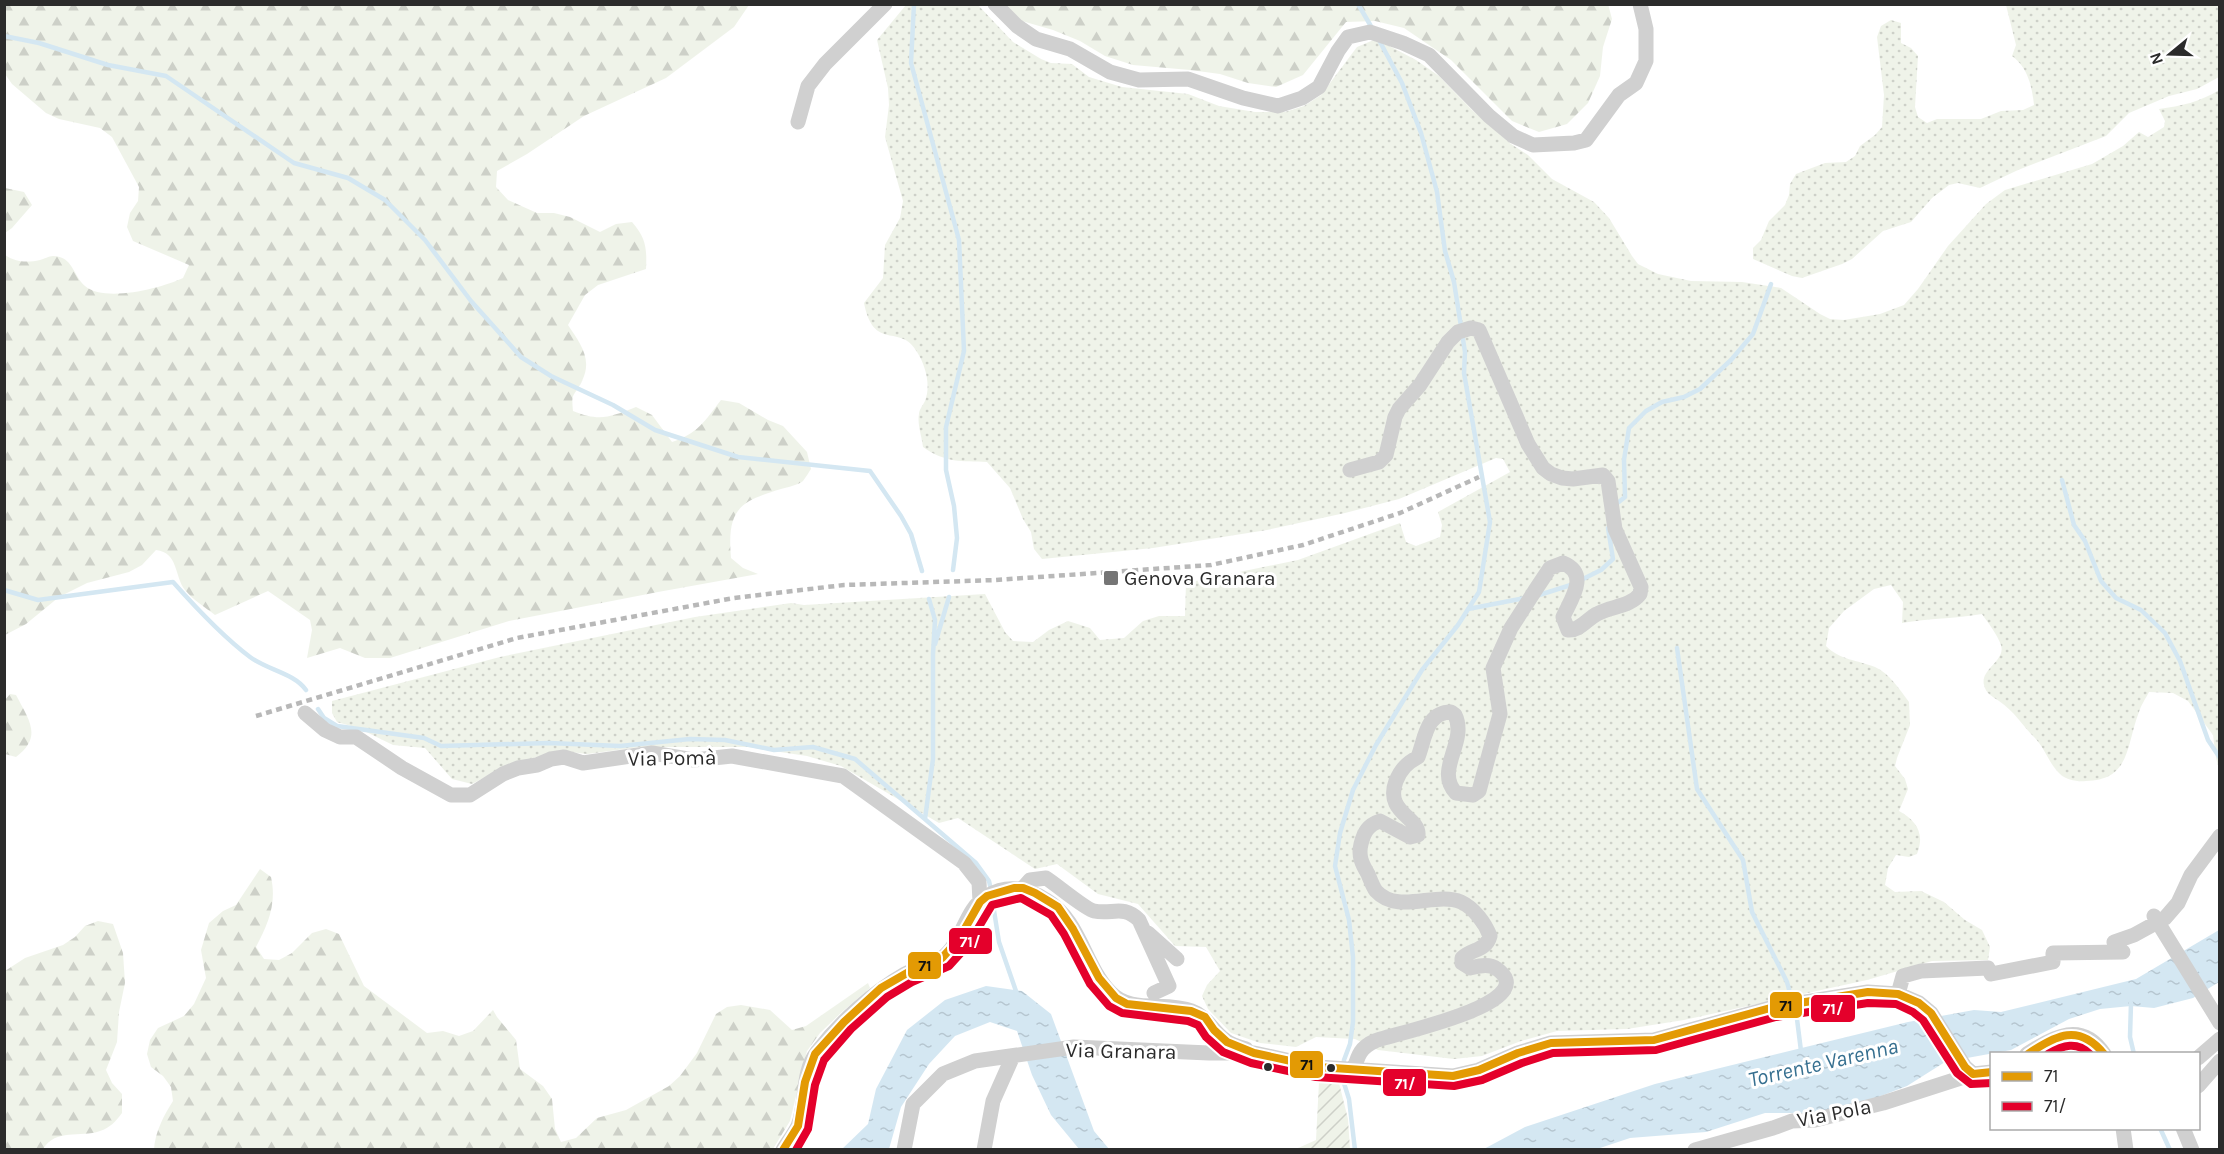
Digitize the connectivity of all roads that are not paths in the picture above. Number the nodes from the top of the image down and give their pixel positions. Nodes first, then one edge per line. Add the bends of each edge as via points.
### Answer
1 (885, 4) edge
2 (995, 4) edge
3 (1640, 4) edge
4 (798, 122) dead end
5 (1350, 470) dead end
6 (305, 713) dead end
7 (2220, 836) edge
8 (1023, 888) junction
9 (983, 899) junction
10 (2155, 920) junction
11 (1143, 929) junction
12 (1177, 959) dead end
13 (1154, 993) dead end
14 (1898, 994) junction
15 (2220, 1023) edge
16 (2220, 1039) edge
17 (2028, 1052) edge
18 (2102, 1052) edge
19 (1254, 1053) junction
20 (2202, 1054) edge
21 (1013, 1056) junction
22 (2220, 1061) edge
23 (1354, 1069) junction
24 (1969, 1070) junction
25 (1990, 1072) edge
26 (2200, 1073) edge
27 (2200, 1085) edge
28 (2123, 1130) edge
29 (2184, 1130) edge
30 (905, 1142) edge
31 (783, 1149) edge
32 (984, 1149) edge
33 (1695, 1149) edge
34 (2126, 1149) edge
35 (2192, 1149) edge

1 - 4 street via 808,86
2 - 3 street via 1036,39 1070,49 1110,72 1139,80 1188,79 1278,106 1319,87 1348,37 1370,32 1429,55 1489,116 1513,136 1533,145 1586,140 1619,95 1636,82 1646,61 1646,29
5 - 23 street via 1378,462 1386,455 1399,409 1448,342 1458,332 1479,330 1528,444 1543,468 1562,478 1603,475 1608,480 1615,529 1641,587 1632,602 1606,609 1577,629 1568,630 1563,617 1578,579 1573,568 1563,563 1550,568 1511,628 1493,668 1500,714 1479,791 1465,796 1450,787 1448,768 1457,740 1457,720 1451,712 1439,713 1428,726 1418,757 1407,763 1394,788 1397,806 1417,826 1418,835 1410,837 1380,821 1366,829 1360,860 1376,891 1404,902 1463,903 1486,926 1490,936 1485,946 1465,955 1462,963 1470,968 1485,965 1497,969 1505,986 1496,998 1455,1019 1375,1041 1359,1052
6 - 9 street, Via Pomà via 325,730 340,736 356,736 451,795 471,795 503,774 564,757 583,763 652,753 694,760 732,756 843,776 964,863 979,882
7 - 10 street via 2191,875 2178,903
8 - 9 street via 1002,890
8 - 11 street via 1030,880 1046,878 1092,911 1132,913
8 - 19 street via 1058,907 1099,978 1116,998 1127,1004 1191,1011 1205,1017 1227,1042
9 - 31 street via 959,939 942,958 881,988 815,1054 798,1126
10 - 14 street via 2119,947 2054,954 2052,962 1991,974 1988,968 1921,971 1903,976
10 - 15 street
11 - 12 street
11 - 13 street via 1169,986
14 - 23 street, Via Granara via 1868,992 1774,1007 1654,1040 1551,1043 1453,1076
14 - 24 street, Via Granara via 1932,1013
16 - 20 street
17 - 18 street via 2059,1036 2073,1034 2088,1036
19 - 21 street, Via Granara via 1074,1047
19 - 23 street, Via Granara via 1318,1067
20 - 26 street via 2209,1061
21 - 30 street, Via Granara via 975,1062 944,1074 913,1104
21 - 32 street via 993,1101
22 - 27 street
24 - 25 street
24 - 33 street, Via Pola via 1883,1103 1815,1120 1792,1120
28 - 34 street
29 - 35 street

